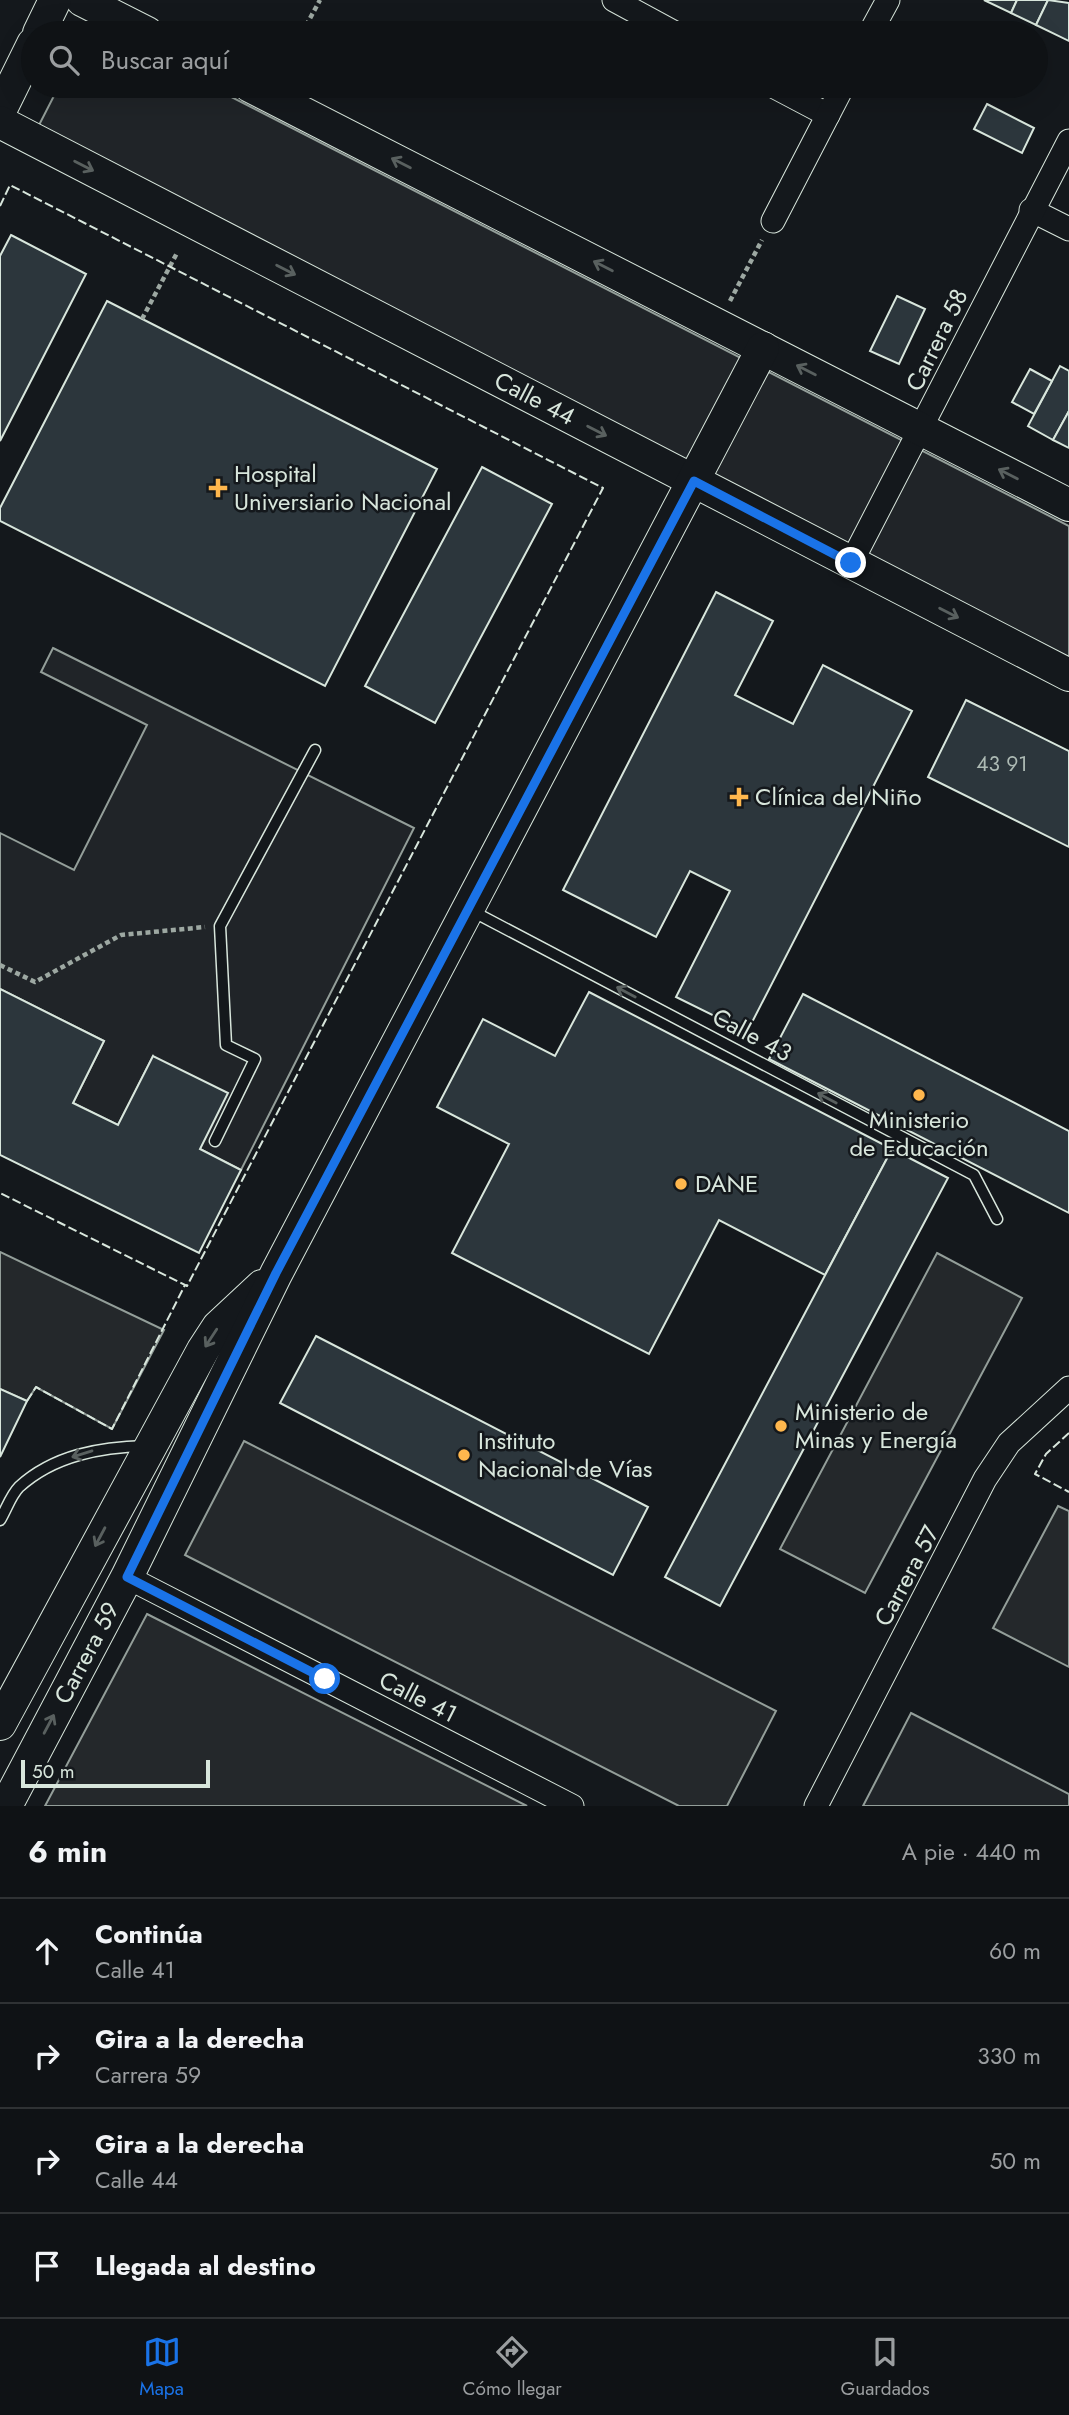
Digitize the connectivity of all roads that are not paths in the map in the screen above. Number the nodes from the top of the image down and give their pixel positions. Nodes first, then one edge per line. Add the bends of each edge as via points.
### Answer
1 (55, 0) edge
2 (82, 0) edge
3 (614, 0) edge
4 (888, 0) edge
5 (44, 21) edge
6 (123, 21) edge
7 (653, 21) edge
8 (877, 21) edge
9 (21, 68) edge
10 (273, 98) edge
11 (796, 98) edge
12 (837, 98) edge
13 (0, 111) edge
14 (828, 115) junction
15 (0, 122) edge
16 (1069, 141) edge
17 (1031, 210) junction
18 (773, 221) road end
19 (1069, 229) edge
20 (763, 348) junction
21 (922, 430) junction
22 (694, 481) junction
23 (1069, 505) edge
24 (851, 563) junction
25 (1069, 674) edge
26 (315, 750) dead end
27 (468, 909) junction
28 (215, 1141) dead end
29 (997, 1219) dead end
30 (276, 1273) junction
31 (1069, 1388) edge
32 (149, 1446) junction
33 (0, 1520) edge
34 (127, 1577) junction
35 (0, 1724) edge
36 (6, 1806) edge
37 (572, 1806) edge
38 (816, 1806) edge

1 - 5 street
2 - 6 street
3 - 7 street
4 - 8 street
9 - 13 street
20 -> 10 street
11 - 14 street
12 - 14 street
14 - 18 street
15 -> 22 street, Calle 44
16 - 17 street, Carrera 58
17 - 19 street
17 - 21 street, Carrera 58
21 -> 20 street
20 - 22 street, Carrera 59
23 -> 21 street
21 - 24 street, Carrera 58
22 - 24 street, Calle 44
22 - 27 street, Carrera 59
24 -> 25 street, Calle 44
26 - 28 lane via 220,926 226,1045 255,1059
29 -> 27 lane, Calle 43 via 974,1175
27 - 30 street, Carrera 59
30 -> 32 street, Carrera 59 via 218,1326
30 - 34 street, Carrera 59
31 - 38 street, Carrera 57 via 1009,1443 985,1479
32 -> 33 lane via 108,1447 53,1463 17,1488
32 -> 35 street, Carrera 59
36 -> 34 street, Carrera 59
34 - 37 street, Calle 41

